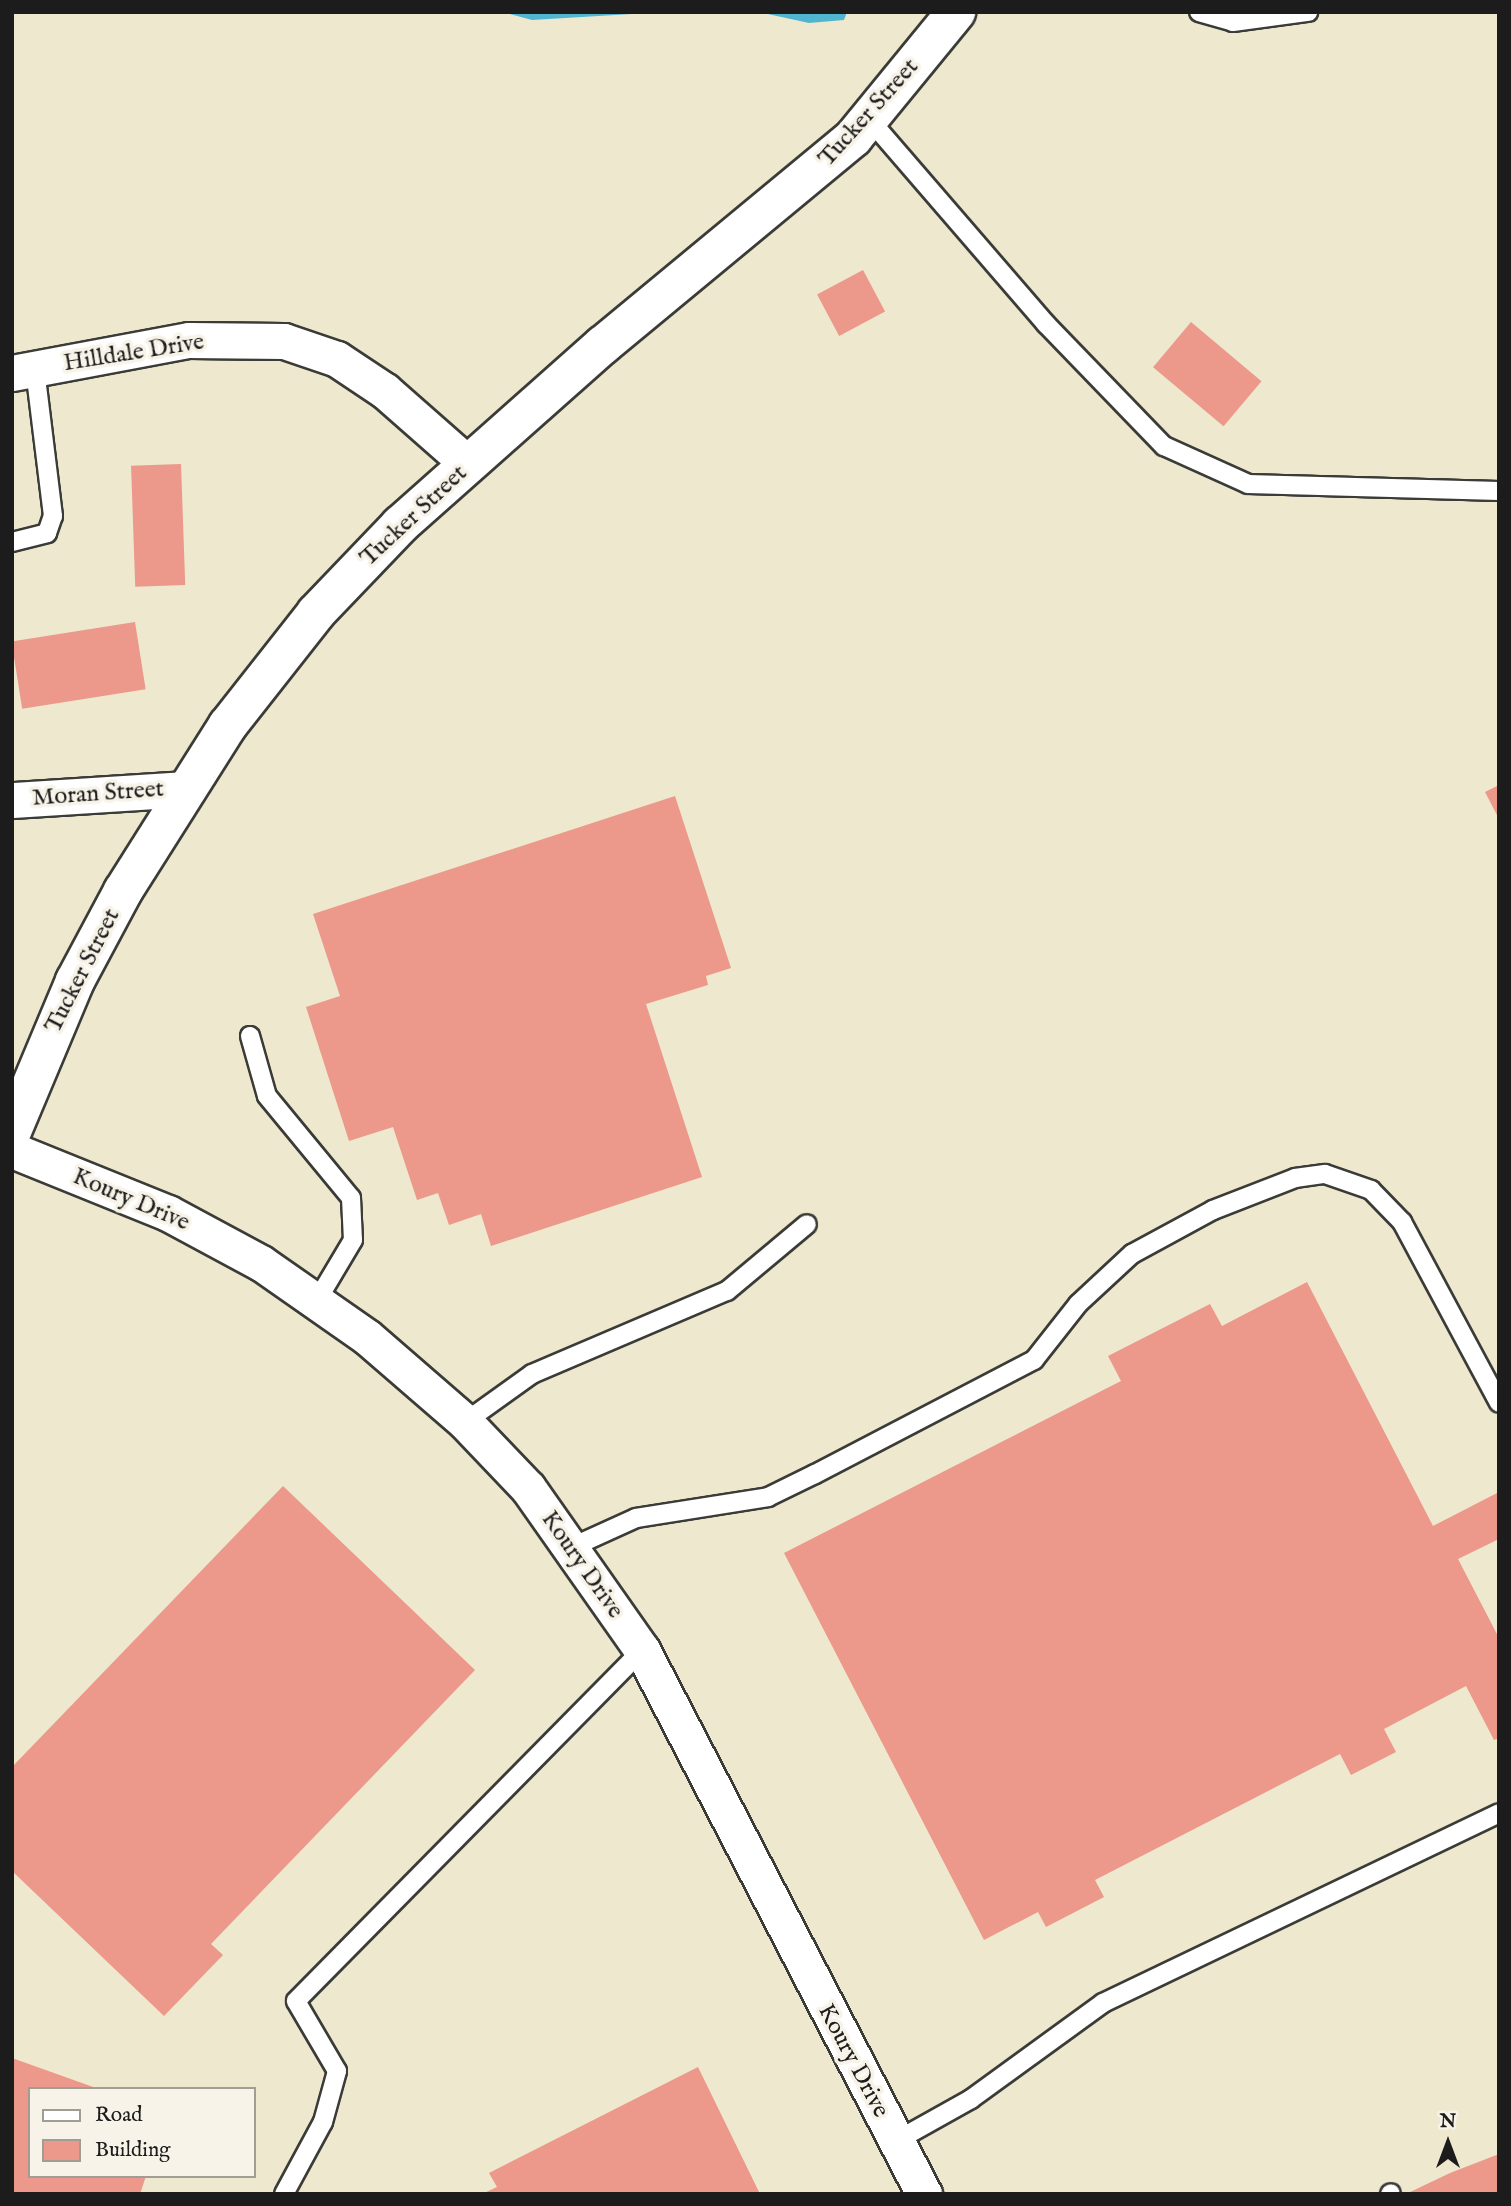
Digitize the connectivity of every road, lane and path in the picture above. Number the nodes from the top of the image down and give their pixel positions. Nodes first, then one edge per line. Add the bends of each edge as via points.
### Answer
1 (956, 12) edge
2 (1199, 12) edge
3 (1308, 12) edge
4 (869, 119) junction
5 (24, 371) edge
6 (468, 464) junction
7 (1499, 491) edge
8 (12, 542) edge
9 (185, 789) junction
10 (12, 800) edge
11 (250, 1036) dead end
12 (12, 1131) edge
13 (12, 1150) edge
14 (807, 1224) dead end
15 (316, 1302) junction
16 (1499, 1404) edge
17 (465, 1422) junction
18 (570, 1548) junction
19 (642, 1650) junction
20 (1499, 1813) edge
21 (896, 2141) junction
22 (284, 2194) edge
23 (925, 2194) edge

1 - 4 street, Tucker Street
2 - 3 lane via 1233,22
4 - 6 street, Tucker Street via 786,200 603,345
4 - 7 lane via 1046,324 1164,446 1248,484
5 - 6 street, Hilldale Drive via 189,340 284,341 337,359 385,391
5 - 8 lane via 53,516 47,533
6 - 9 street, Tucker Street via 316,613
9 - 10 street, Moran Street
9 - 12 street, Tucker Street via 75,981
11 - 15 lane via 267,1096 351,1198 353,1240
13 - 15 street, Koury Drive via 168,1213
14 - 17 lane via 727,1291 532,1374
15 - 17 street, Koury Drive
16 - 18 lane via 1402,1222 1371,1190 1325,1174 1294,1178 1213,1210 1132,1254 1078,1304 1034,1360 815,1474 768,1497 636,1518
17 - 18 street, Koury Drive via 528,1488
18 - 19 street, Koury Drive
19 - 21 street, Koury Drive
19 - 22 lane via 296,2001 337,2071 323,2122
20 - 21 lane via 1103,2003 971,2099
21 - 23 street, Koury Drive

